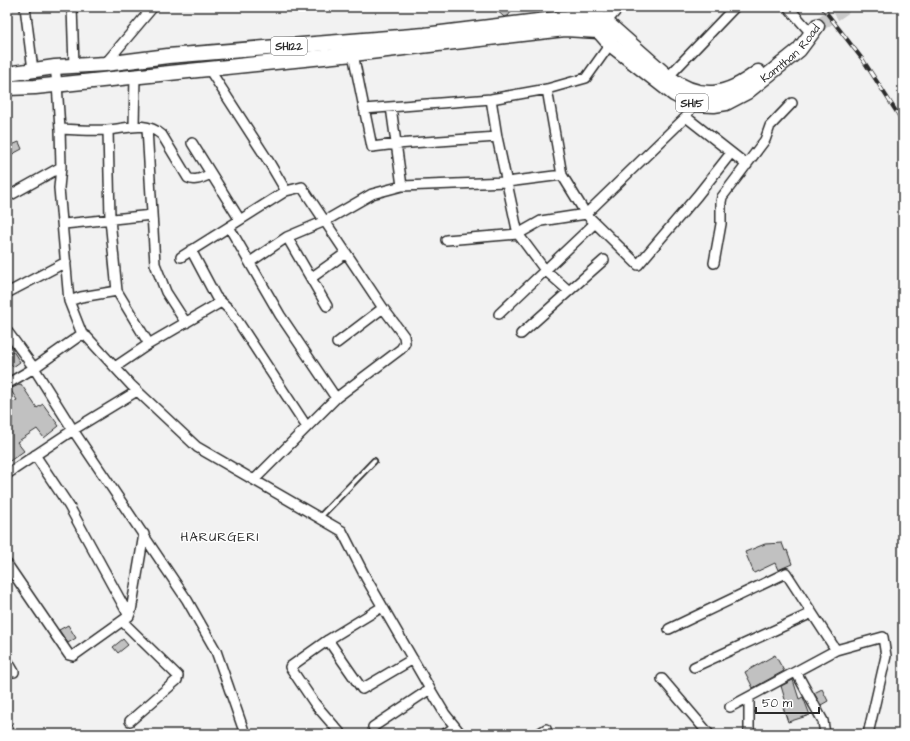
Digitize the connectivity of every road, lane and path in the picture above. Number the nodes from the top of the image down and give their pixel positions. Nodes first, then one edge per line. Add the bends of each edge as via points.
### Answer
1 (24, 7) edge
2 (72, 7) edge
3 (153, 7) edge
4 (618, 7) edge
5 (735, 7) edge
6 (788, 7) edge
7 (585, 11) edge
8 (602, 26) junction
9 (810, 32) junction
10 (614, 39) junction
11 (353, 54) junction
12 (105, 64) junction
13 (74, 66) junction
14 (55, 67) junction
15 (209, 69) junction
16 (33, 70) junction
17 (7, 74) edge
18 (135, 76) junction
19 (668, 77) junction
20 (57, 84) junction
21 (7, 88) edge
22 (547, 89) junction
23 (681, 91) junction
24 (491, 99) junction
25 (792, 103) dead end
26 (693, 104) junction
27 (391, 107) junction
28 (364, 109) junction
29 (686, 117) junction
30 (134, 126) junction
31 (147, 128) junction
32 (60, 130) junction
33 (108, 130) junction
34 (497, 137) junction
35 (192, 143) dead end
36 (396, 144) junction
37 (731, 153) junction
38 (747, 165) junction
39 (61, 167) junction
40 (211, 174) junction
41 (562, 175) junction
42 (507, 182) junction
43 (402, 186) junction
44 (286, 191) junction
45 (7, 197) edge
46 (586, 214) junction
47 (152, 215) junction
48 (110, 219) junction
49 (240, 220) junction
50 (324, 221) junction
51 (595, 223) junction
52 (64, 224) junction
53 (229, 227) junction
54 (518, 234) junction
55 (287, 237) junction
56 (446, 240) dead end
57 (191, 250) junction
58 (346, 252) junction
59 (181, 256) dead end
60 (604, 260) dead end
61 (66, 262) junction
62 (250, 262) junction
63 (714, 263) dead end
64 (545, 270) junction
65 (311, 278) junction
66 (117, 291) junction
67 (569, 291) junction
68 (7, 293) edge
69 (70, 301) junction
70 (221, 302) junction
71 (327, 306) dead end
72 (383, 308) junction
73 (499, 314) dead end
74 (186, 323) junction
75 (7, 331) edge
76 (82, 334) junction
77 (521, 334) dead end
78 (337, 343) dead end
79 (149, 344) junction
80 (115, 367) junction
81 (34, 368) junction
82 (7, 384) edge
83 (138, 391) junction
84 (336, 398) junction
85 (307, 427) junction
86 (73, 430) junction
87 (36, 455) junction
88 (374, 461) dead end
89 (7, 474) edge
90 (254, 480) junction
91 (319, 518) junction
92 (144, 534) junction
93 (7, 564) edge
94 (382, 607) junction
95 (812, 613) junction
96 (126, 619) junction
97 (669, 629) dead end
98 (328, 640) junction
99 (836, 650) junction
100 (413, 659) junction
101 (7, 660) edge
102 (694, 667) dead end
103 (14, 672) dead end
104 (796, 672) junction
105 (662, 679) dead end
106 (430, 689) junction
107 (749, 698) junction
108 (730, 707) dead end
109 (130, 721) dead end
110 (7, 728) edge
111 (373, 728) dead end
112 (458, 730) edge
113 (11, 734) edge
114 (245, 734) edge
115 (341, 734) edge
116 (445, 734) edge
117 (709, 734) edge
118 (749, 734) edge
119 (825, 734) edge
120 (868, 734) edge

1 - 16 street
2 - 13 street
3 - 12 street
4 - 8 street
5 - 19 street
6 - 9 street
7 - 8 main road, Kamthan Road / SH15
7 - 12 main road, SH122 via 562,18 425,35
8 - 10 main road, Kamthan Road / SH15
8 - 11 main road
9 - 23 main road, Kamthan Road / SH15 via 748,80 726,91
9 - 26 main road, Kamthan Road / SH15 via 817,26 799,50 747,92 726,103
10 - 19 main road, Kamthan Road / SH15
10 - 22 street via 586,78
10 - 23 main road, Kamthan Road / SH15
11 - 15 main road
11 - 28 street
12 - 13 main road, SH122
13 - 14 main road, SH122
14 - 16 main road, SH122
14 - 20 street
15 - 18 main road
15 - 44 street
16 - 17 main road, SH122
18 - 20 main road
18 - 30 street
19 - 23 main road, Kamthan Road / SH15
20 - 21 main road
20 - 32 street
22 - 24 street
22 - 41 street
23 - 26 main road, Kamthan Road / SH15
24 - 27 street
24 - 34 street
25 - 38 street via 770,126
26 - 29 street
27 - 28 street
27 - 36 street
28 - 36 street via 372,147
29 - 37 street
29 - 46 street
30 - 31 street
30 - 33 street
31 - 40 street via 162,136 188,178 197,180
31 - 47 street
32 - 33 street
32 - 39 street
33 - 48 street
34 - 36 street
34 - 42 street
35 - 40 street
36 - 43 street
37 - 38 street
37 - 51 street via 638,265
38 - 63 street via 722,197 721,224
39 - 45 street
39 - 52 street via 59,188
40 - 49 street
41 - 42 street
41 - 46 street
42 - 43 street
42 - 54 street
43 - 50 street via 372,194
44 - 49 street
44 - 50 street via 302,187
46 - 51 street
46 - 54 street via 541,222
47 - 48 street
47 - 74 street via 155,264 166,292
48 - 52 street
48 - 66 street
49 - 53 street
50 - 55 street
50 - 58 street
51 - 64 street
52 - 61 street
53 - 57 street
53 - 62 street
54 - 56 street
54 - 64 street
55 - 62 street
55 - 65 street
57 - 59 street
57 - 70 street
58 - 65 street
58 - 72 street
60 - 67 street
61 - 68 street
61 - 69 street
62 - 84 street via 280,315
64 - 67 street
64 - 73 street
65 - 71 street
66 - 69 street
66 - 79 street
67 - 77 street
69 - 76 street
70 - 74 street
70 - 85 street via 231,310
72 - 78 street
72 - 84 street via 404,336 405,343 401,349
74 - 79 street
75 - 81 street
76 - 80 street
76 - 81 street
79 - 80 street
80 - 83 street
81 - 82 street
81 - 86 street
83 - 86 street
83 - 90 street via 198,447
84 - 85 street
85 - 90 street
86 - 87 street
86 - 92 street
87 - 89 street
87 - 96 street via 69,506
88 - 91 lane
90 - 91 street
91 - 94 street via 342,531
92 - 96 street via 131,611
92 - 114 street via 187,600 216,651
93 - 96 street via 70,656
94 - 98 street
94 - 100 street
95 - 97 street via 786,573
95 - 99 street
95 - 102 street
96 - 109 street via 178,676 177,680
98 - 100 street via 362,690
98 - 115 street via 290,667 315,704
99 - 104 street
99 - 120 street via 883,637 886,656
100 - 106 street
101 - 103 street
104 - 107 street
104 - 119 street via 822,721
105 - 117 street
106 - 111 street
106 - 112 street
107 - 108 street
107 - 118 street
110 - 113 street
112 - 116 street

